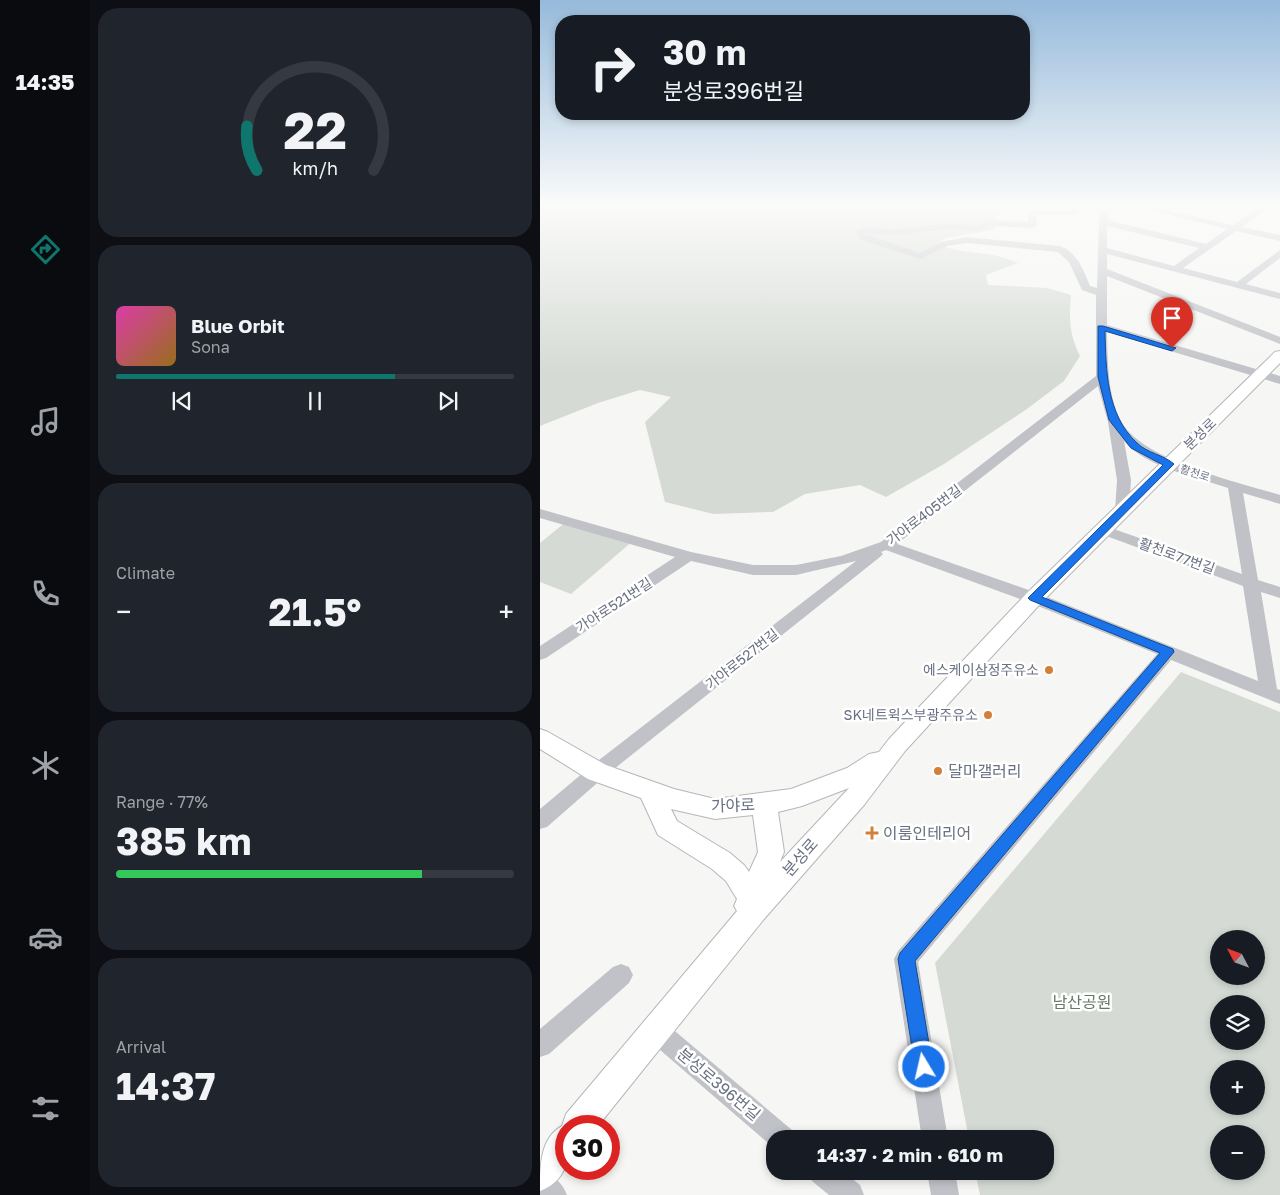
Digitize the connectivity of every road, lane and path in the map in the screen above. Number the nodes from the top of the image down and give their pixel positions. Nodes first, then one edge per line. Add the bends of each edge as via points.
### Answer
1 (1075, 263) edge
2 (1102, 263) edge
3 (1151, 263) edge
4 (1184, 263) edge
5 (1267, 263) edge
6 (1175, 269) junction
7 (1102, 271) junction
8 (1239, 285) junction
9 (1102, 294) junction
10 (1280, 296) edge
11 (1101, 327) junction
12 (1280, 341) edge
13 (1280, 355) edge
14 (1261, 374) junction
15 (1102, 377) junction
16 (1280, 380) edge
17 (1114, 420) junction
18 (1169, 464) junction
19 (1235, 486) junction
20 (1280, 500) edge
21 (1122, 511) junction
22 (540, 513) edge
23 (1103, 530) junction
24 (886, 545) junction
25 (688, 556) junction
26 (1251, 582) junction
27 (1280, 593) edge
28 (1034, 598) junction
29 (1168, 652) junction
30 (540, 654) edge
31 (1274, 694) edge
32 (540, 738) edge
33 (897, 746) junction
34 (597, 772) junction
35 (651, 792) junction
36 (764, 804) junction
37 (540, 821) edge
38 (752, 898) junction
39 (740, 927) junction
40 (621, 975) dead end
41 (654, 1029) junction
42 (540, 1044) edge
43 (587, 1115) edge
44 (772, 1130) edge
45 (934, 1130) edge
46 (555, 1155) edge
47 (540, 1174) edge
48 (832, 1180) edge
49 (942, 1180) edge
50 (540, 1182) edge
51 (553, 1195) edge
52 (850, 1195) edge
53 (944, 1195) edge

1 - 9 street via 1086,288
2 - 7 street, 활천로
3 - 6 street
4 - 6 street
5 - 8 street
6 - 8 street
7 - 9 street, 활천로
7 - 12 street
8 - 10 street
9 - 11 street, 활천로
11 - 14 street
11 - 15 street, 활천로
13 - 14 main road, 분성로
14 - 16 street
14 - 18 main road, 분성로
15 - 17 street, 활천로
15 - 24 street, 가야로405번길
17 - 18 street, 활천로 via 1134,446
17 - 21 street via 1124,480
18 - 19 street, 활천로
18 - 21 main road, 분성로
19 - 20 street, 활천로
19 - 26 street
21 - 23 main road, 분성로
22 - 25 street, 가야로405번길
23 - 26 street, 활천로77번길
23 - 28 main road, 분성로
24 - 25 street, 가야로405번길 via 845,560 796,570 753,570
24 - 28 street
24 - 34 street, 가야로527번길
25 - 30 street, 가야로521번길
26 - 27 street, 활천로77번길
26 - 31 street
28 - 29 street
28 - 33 main road, 분성로
29 - 31 street
29 - 45 street via 906,959
32 - 34 main road, 가야로
33 - 36 main road, 가야로 via 856,775 793,799
33 - 39 main road, 분성로
34 - 35 main road, 가야로
34 - 37 street
35 - 36 main road, 가야로 via 716,809
35 - 38 main road via 667,828 735,873
36 - 38 main road via 771,852
38 - 39 main road
39 - 41 main road, 분성로
40 - 42 street
41 - 43 main road, 분성로
41 - 44 street, 분성로396번길
46 - 47 main road
48 - 52 street
49 - 53 street
50 - 51 street

